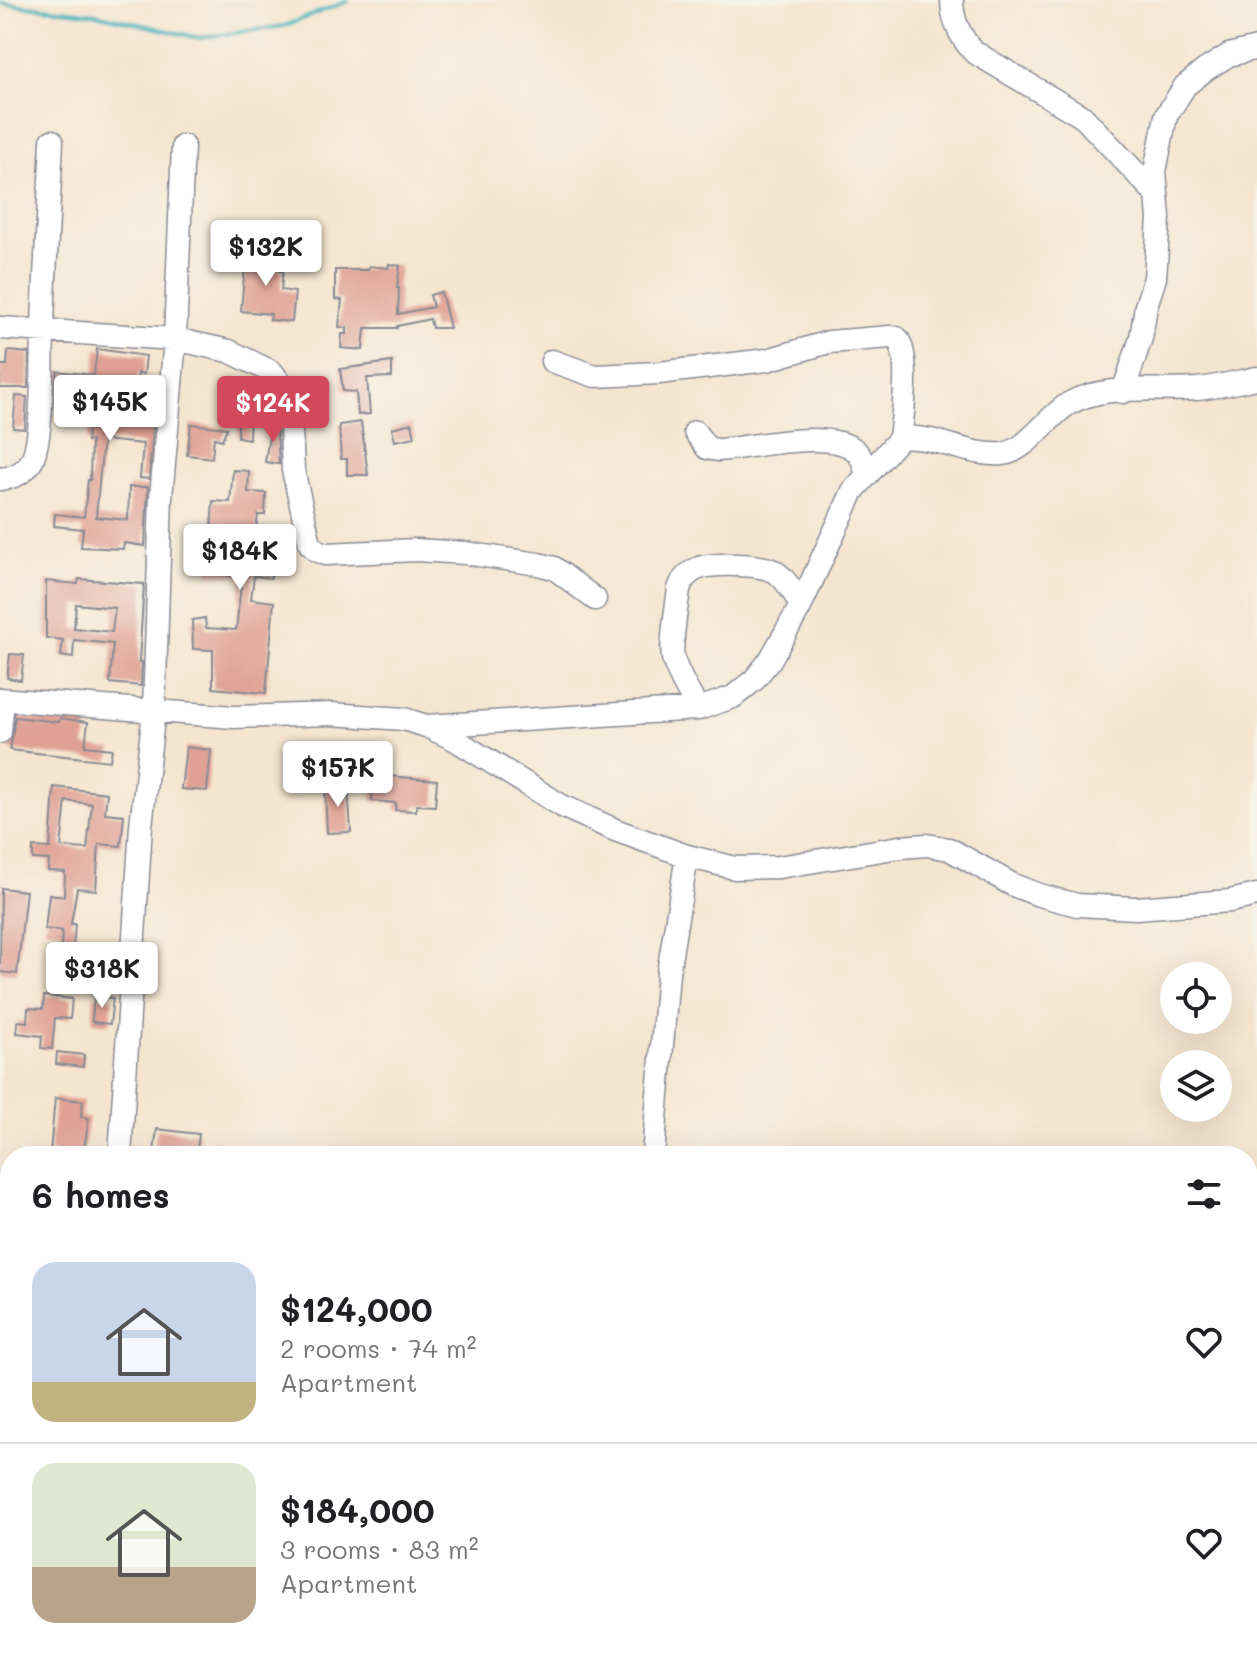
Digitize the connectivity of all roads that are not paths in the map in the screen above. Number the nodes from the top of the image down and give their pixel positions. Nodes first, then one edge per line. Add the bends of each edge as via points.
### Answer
1 (952, 0) edge
2 (1257, 48) edge
3 (52, 141) dead end
4 (183, 146) dead end
5 (1155, 193) junction
6 (0, 328) edge
7 (43, 330) junction
8 (175, 339) junction
9 (552, 361) dead end
10 (1257, 378) edge
11 (1123, 392) junction
12 (695, 432) dead end
13 (900, 438) junction
14 (866, 474) junction
15 (0, 479) edge
16 (595, 599) dead end
17 (801, 605) junction
18 (1, 700) edge
19 (698, 709) junction
20 (154, 711) junction
21 (426, 726) junction
22 (0, 732) edge
23 (687, 856) junction
24 (1257, 895) edge
25 (121, 1146) edge
26 (654, 1146) edge

1 - 5 street via 956,27 974,52 1083,117
2 - 5 street via 1219,60 1172,102 1162,128
3 - 7 street
4 - 8 street
5 - 11 street via 1155,278
6 - 7 street
7 - 8 street
7 - 15 street via 34,453 21,473
8 - 16 street via 229,351 272,372 279,381 290,406 290,448 306,530 316,550 465,553 538,564 554,568
8 - 20 street via 161,497
9 - 13 street via 595,376 659,373 767,360 821,344 897,338 904,406
10 - 11 street via 1211,387
11 - 13 street via 1070,403 1004,454
12 - 14 street via 707,448 718,450 796,440 842,444 857,452
13 - 14 street
14 - 17 street via 853,491
17 - 19 street via 754,680 733,697
17 - 19 street via 775,572 763,568 702,567 682,581 673,658
18 - 20 street
18 - 22 street
19 - 21 street
20 - 21 street via 234,717 379,716
20 - 25 street via 141,826
21 - 23 street via 562,806
23 - 24 street via 735,868 779,867 927,845 949,849 1013,885 1077,905 1136,908
23 - 26 street via 668,973

